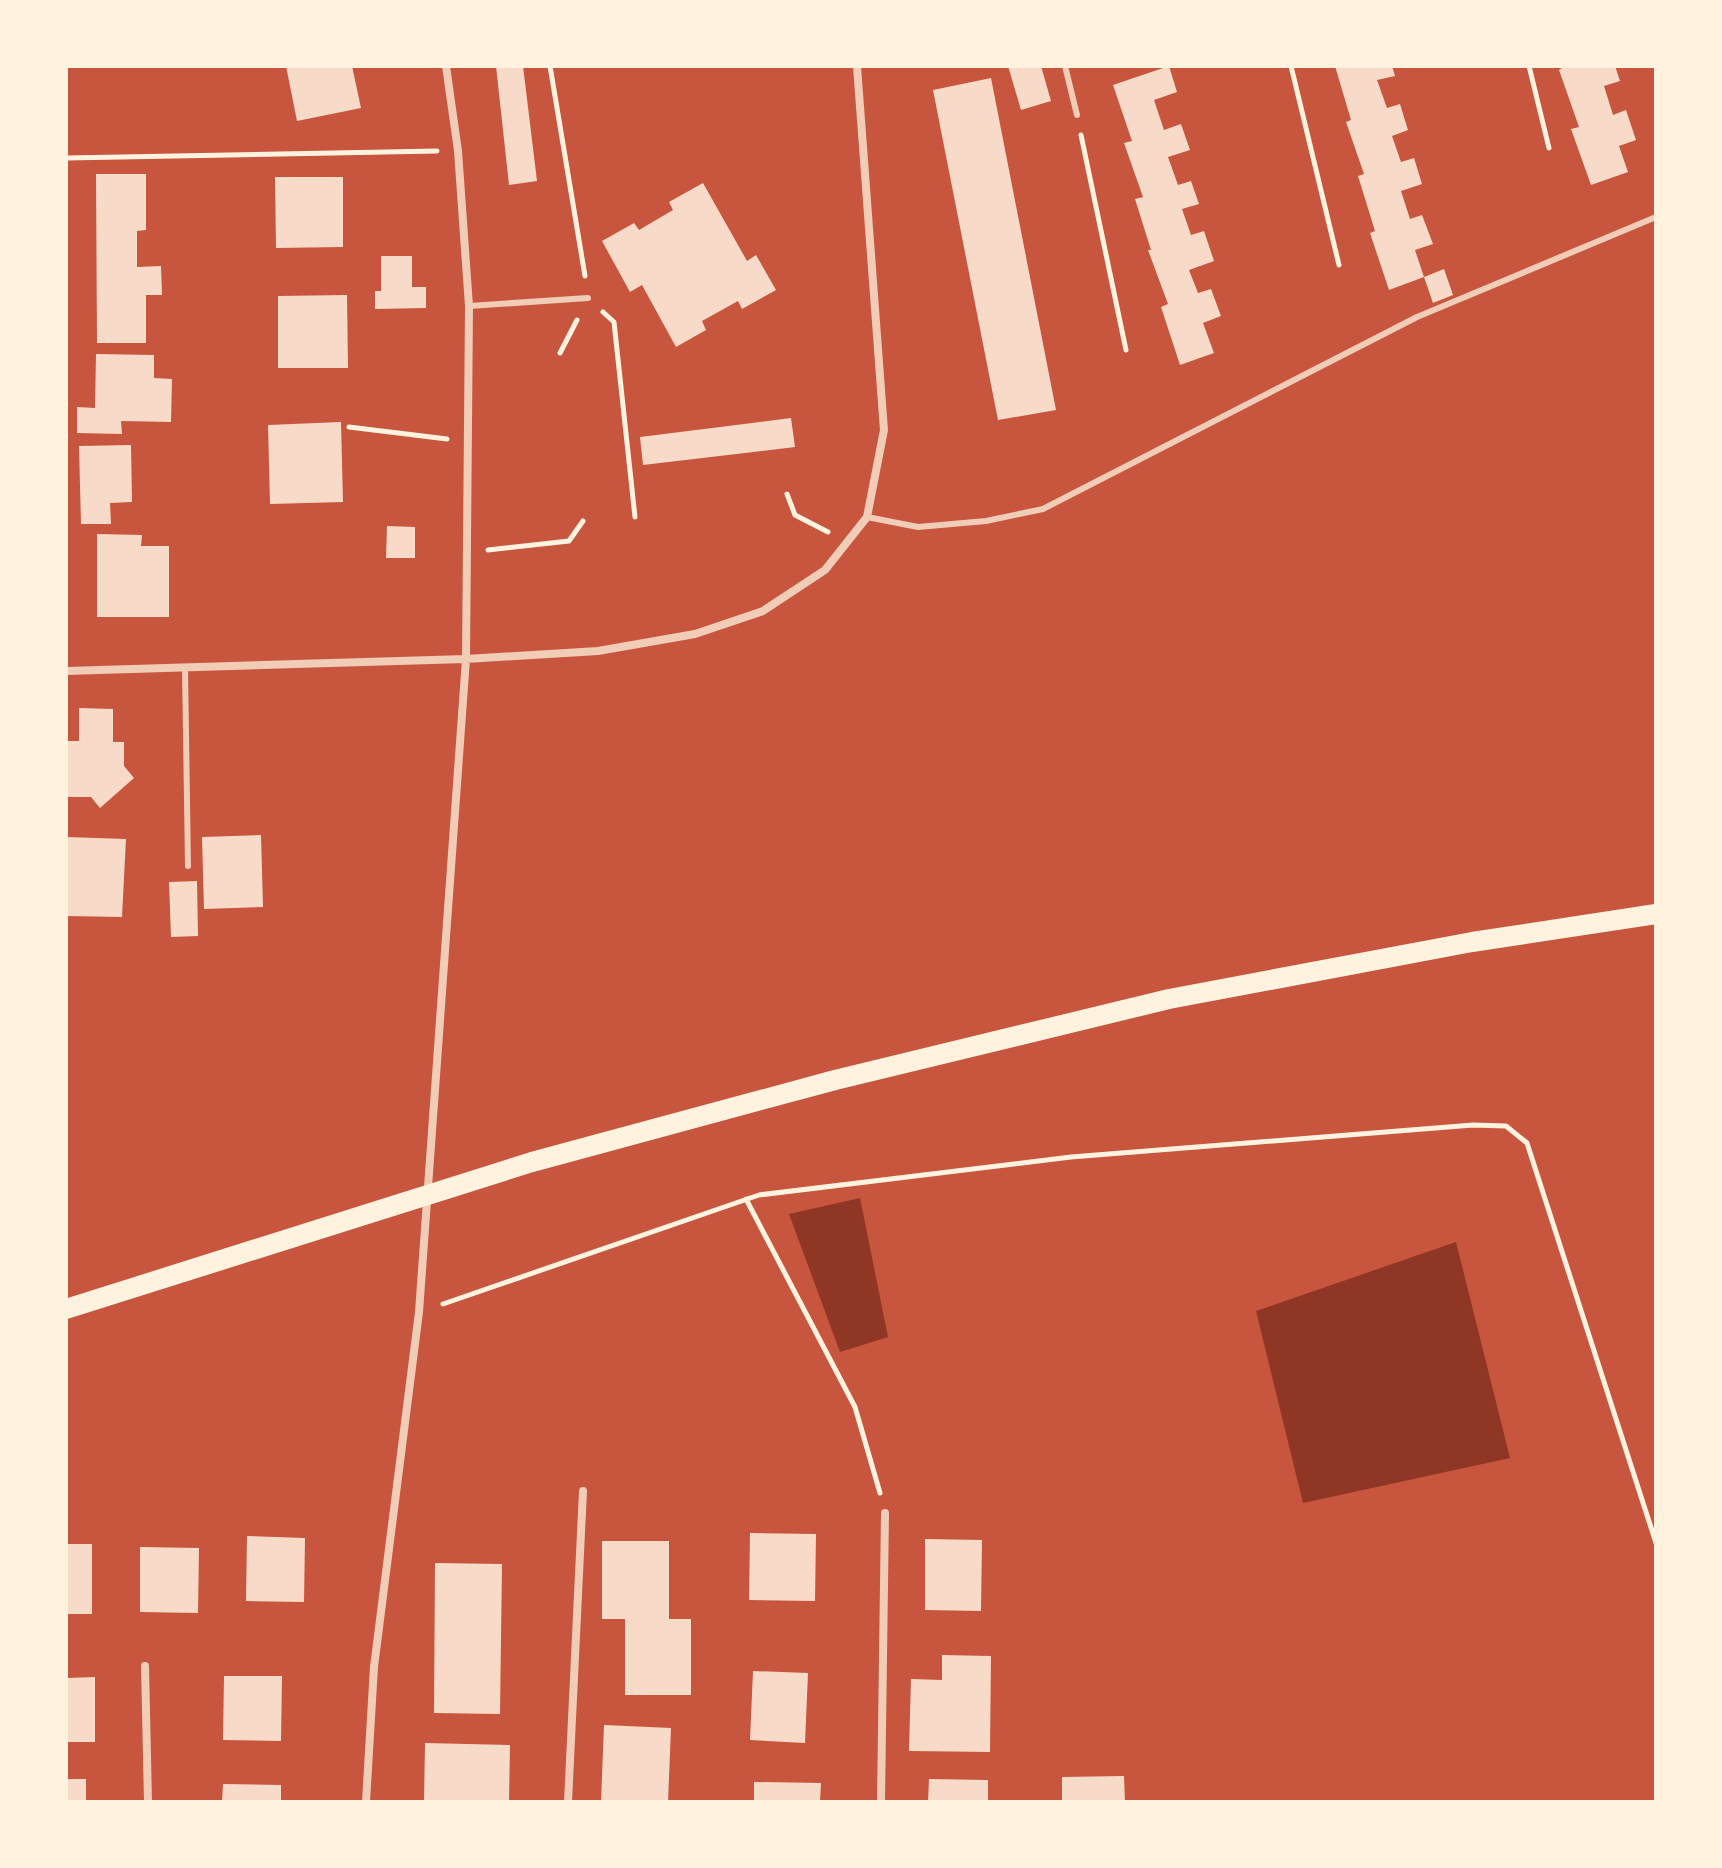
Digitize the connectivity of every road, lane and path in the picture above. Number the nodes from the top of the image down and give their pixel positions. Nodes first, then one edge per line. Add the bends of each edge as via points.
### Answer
1 (446, 66) edge
2 (550, 66) edge
3 (857, 66) edge
4 (1065, 66) edge
5 (1291, 66) edge
6 (1529, 66) edge
7 (1077, 115) joint
8 (1549, 148) dead end
9 (458, 151) junction
10 (66, 158) edge
11 (1656, 217) edge
12 (1339, 265) dead end
13 (588, 298) junction
14 (469, 306) junction
15 (1126, 350) dead end
16 (560, 353) dead end
17 (349, 427) dead end
18 (468, 442) junction
19 (787, 494) dead end
20 (635, 517) dead end
21 (867, 517) junction
22 (583, 521) dead end
23 (847, 542) junction
24 (467, 552) junction
25 (466, 659) junction
26 (185, 668) junction
27 (66, 671) edge
28 (188, 866) dead end
29 (1656, 914) edge
30 (746, 1199) junction
31 (66, 1309) edge
32 (419, 1312) junction
33 (583, 1491) dead end
34 (885, 1513) joint
35 (1656, 1543) edge
36 (145, 1666) dead end
37 (148, 1802) edge
38 (366, 1802) edge
39 (568, 1802) edge
40 (881, 1802) edge

1 - 9 street
2 - 13 path
3 - 21 street via 884,430
4 - 7 lane
5 - 12 path
6 - 8 path
7 - 15 path
9 - 10 path
9 - 14 street
11 - 21 lane via 1417,317 1043,509 918,527
13 - 14 lane
13 - 16 path
13 - 20 path via 614,322
14 - 18 street
17 - 18 path
18 - 24 street
19 - 23 path via 795,515
21 - 23 street
22 - 24 path via 569,541
23 - 25 street via 825,570 763,611 695,634 598,651
24 - 25 street
25 - 26 street
25 - 32 street
26 - 27 street
26 - 28 lane
29 - 31 main road via 1472,942 1169,999 835,1080 532,1162
30 - 32 path
30 - 34 path via 855,1407
30 - 35 path via 1071,1157 1506,1126 1527,1143
32 - 38 street via 374,1667
33 - 39 street
34 - 40 street
36 - 37 street

